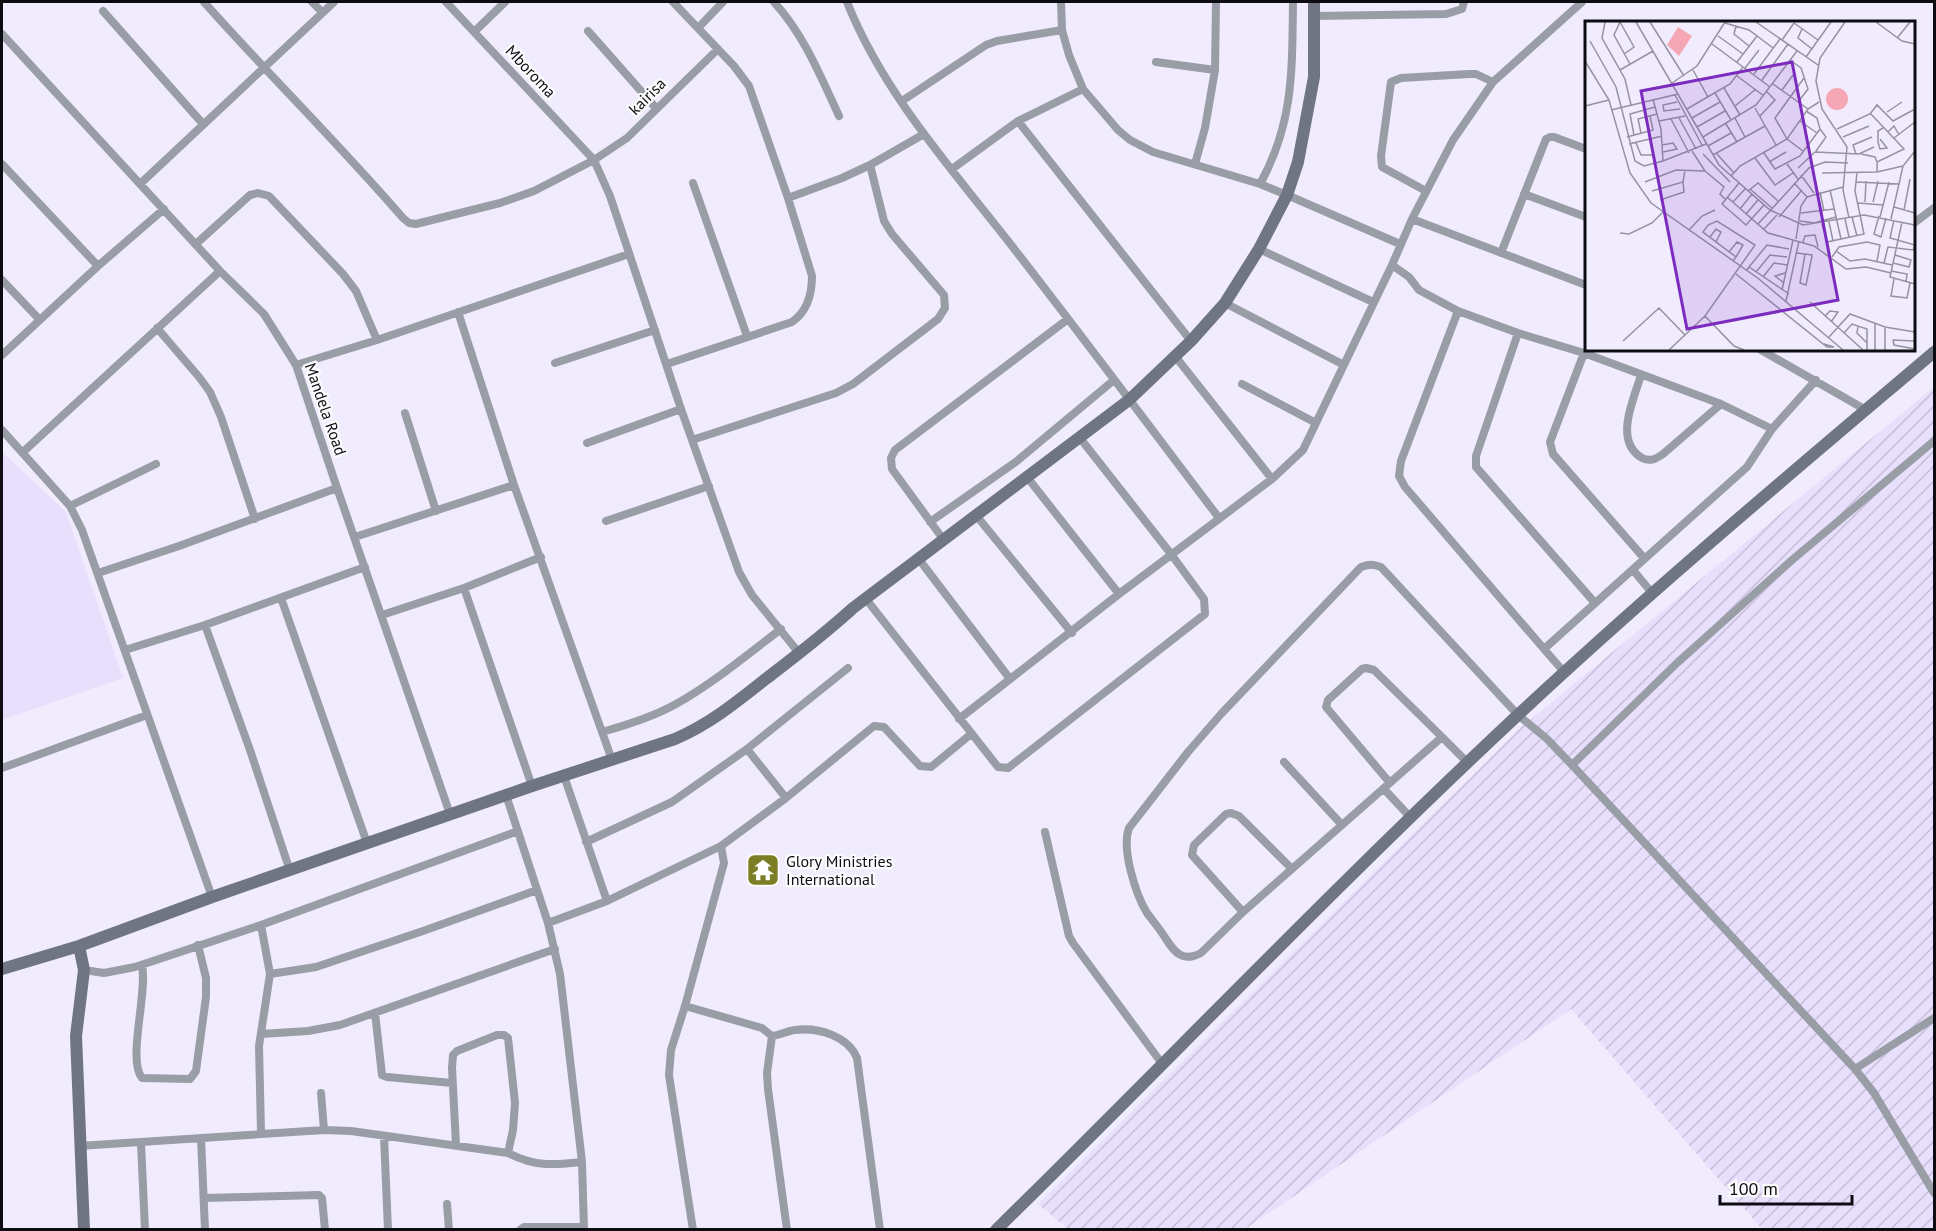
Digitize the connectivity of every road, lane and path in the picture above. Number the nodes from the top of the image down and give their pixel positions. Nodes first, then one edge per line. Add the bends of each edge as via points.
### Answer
1 (204, 2) edge
2 (312, 2) edge
3 (334, 2) edge
4 (446, 2) edge
5 (506, 2) edge
6 (674, 2) edge
7 (723, 2) edge
8 (774, 2) edge
9 (847, 2) edge
10 (1061, 2) edge
11 (1216, 2) edge
12 (1293, 2) edge
13 (1314, 2) edge
14 (1464, 2) edge
15 (1582, 2) edge
16 (103, 11) dead end
17 (322, 12) junction
18 (1314, 16) junction
19 (698, 28) junction
20 (1062, 30) junction
21 (475, 31) junction
22 (588, 31) dead end
23 (2, 34) edge
24 (718, 49) junction
25 (1156, 62) dead end
26 (262, 67) junction
27 (1215, 70) junction
28 (1493, 82) junction
29 (1083, 89) junction
30 (902, 101) junction
31 (656, 108) junction
32 (839, 116) dead end
33 (1018, 121) junction
34 (203, 124) junction
35 (924, 134) junction
36 (1585, 148) edge
37 (594, 160) junction
38 (2, 164) edge
39 (1195, 164) junction
40 (870, 165) junction
41 (952, 170) junction
42 (693, 183) dead end
43 (140, 184) junction
44 (1260, 184) junction
45 (1425, 191) junction
46 (1524, 194) junction
47 (1287, 195) junction
48 (788, 198) junction
49 (1935, 208) edge
50 (164, 209) junction
51 (1585, 216) edge
52 (1412, 219) junction
53 (1915, 222) edge
54 (197, 243) junction
55 (1400, 244) junction
56 (1259, 249) junction
57 (1501, 253) junction
58 (628, 254) junction
59 (1392, 265) junction
60 (98, 266) junction
61 (220, 271) junction
62 (2, 280) edge
63 (1585, 284) edge
64 (1373, 302) junction
65 (1225, 303) junction
66 (1458, 311) junction
67 (458, 312) junction
68 (39, 319) junction
69 (1068, 319) junction
70 (157, 328) junction
71 (655, 330) junction
72 (1518, 333) junction
73 (747, 336) junction
74 (377, 340) junction
75 (1191, 340) junction
76 (1763, 351) edge
77 (1935, 352) edge
78 (1584, 353) junction
79 (2, 355) edge
80 (1175, 356) junction
81 (555, 363) dead end
82 (667, 363) junction
83 (296, 365) junction
84 (1344, 365) junction
85 (1641, 375) junction
86 (1816, 380) junction
87 (1114, 381) junction
88 (1242, 384) dead end
89 (1129, 399) junction
90 (1721, 404) junction
91 (681, 409) junction
92 (1866, 410) junction
93 (405, 413) dead end
94 (1316, 423) junction
95 (1772, 429) junction
96 (2, 430) edge
97 (1080, 438) junction
98 (692, 440) junction
99 (1935, 441) edge
100 (587, 443) dead end
101 (23, 452) junction
102 (156, 464) dead end
103 (1027, 477) junction
104 (1272, 479) junction
105 (514, 484) junction
106 (709, 486) junction
107 (337, 488) junction
108 (70, 506) junction
109 (436, 511) junction
110 (975, 514) junction
111 (1219, 518) junction
112 (255, 519) junction
113 (606, 521) dead end
114 (930, 522) junction
115 (355, 537) junction
116 (943, 539) junction
117 (1171, 554) junction
118 (541, 557) junction
119 (918, 558) junction
120 (1644, 558) junction
121 (365, 567) junction
122 (1633, 570) junction
123 (98, 573) junction
124 (464, 588) junction
125 (1652, 593) junction
126 (1119, 594) junction
127 (281, 598) junction
128 (866, 599) junction
129 (1595, 603) junction
130 (382, 615) junction
131 (205, 625) junction
132 (781, 629) junction
133 (1072, 633) junction
134 (1544, 649) junction
135 (124, 650) junction
136 (799, 653) junction
137 (848, 668) dead end
138 (1564, 672) junction
139 (1010, 679) junction
140 (147, 715) junction
141 (1518, 715) junction
142 (959, 719) junction
143 (602, 732) junction
144 (971, 734) junction
145 (1442, 737) junction
146 (747, 748) junction
147 (612, 760) junction
148 (1284, 762) dead end
149 (1468, 763) junction
150 (1572, 765) junction
151 (2, 768) edge
152 (564, 776) junction
153 (532, 786) junction
154 (1387, 786) junction
155 (506, 795) junction
156 (786, 798) junction
157 (450, 814) junction
158 (1411, 818) junction
159 (1342, 825) junction
160 (518, 831) junction
161 (1045, 832) dead end
162 (586, 842) junction
163 (368, 843) junction
164 (721, 846) junction
165 (1292, 869) junction
166 (290, 871) junction
167 (537, 890) junction
168 (212, 897) junction
169 (607, 901) junction
170 (1243, 912) junction
171 (548, 923) junction
172 (261, 925) junction
173 (198, 945) junction
174 (79, 946) junction
175 (555, 949) junction
176 (142, 965) junction
177 (2, 969) edge
178 (84, 970) junction
179 (270, 974) junction
180 (685, 1006) junction
181 (375, 1013) junction
182 (1935, 1018) edge
183 (261, 1034) junction
184 (772, 1036) junction
185 (1163, 1065) junction
186 (1855, 1069) junction
187 (452, 1083) junction
188 (321, 1094) dead end
189 (324, 1130) junction
190 (261, 1132) junction
191 (384, 1136) junction
192 (201, 1138) junction
193 (141, 1143) junction
194 (456, 1145) junction
195 (79, 1146) junction
196 (508, 1154) junction
197 (582, 1162) junction
198 (1935, 1193) edge
199 (204, 1198) junction
200 (447, 1204) dead end
201 (584, 1228) edge
202 (84, 1230) edge
203 (145, 1230) edge
204 (205, 1230) edge
205 (325, 1230) edge
206 (388, 1230) edge
207 (449, 1230) edge
208 (520, 1230) edge
209 (693, 1230) edge
210 (787, 1230) edge
211 (880, 1230) edge
212 (996, 1230) edge

1 - 26 street
2 - 17 street
3 - 17 street
4 - 21 street, Mboroma
5 - 21 street
6 - 19 street
7 - 19 street
8 - 32 street via 806,44
9 - 30 street via 871,53
10 - 20 street
11 - 27 street
12 - 44 street via 1288,110 1272,163
13 - 18 street
14 - 18 street via 1462,9 1446,14
15 - 28 street
16 - 34 street
17 - 26 street
18 - 47 street via 1314,78 1298,162
19 - 24 street
20 - 29 street
20 - 30 street via 986,45
21 - 37 street, Mboroma
22 - 31 street
23 - 43 street, Mandela Road
24 - 31 street, kairisa
24 - 48 street via 749,86
25 - 27 street
26 - 34 street
26 - 37 street, kairisa via 409,223 501,203
27 - 39 street
28 - 45 street via 1453,140
28 - 45 street via 1469,74 1391,82 1382,167
29 - 33 street
29 - 39 street via 1130,140
30 - 35 street
31 - 37 street, kairisa via 627,138
33 - 41 street
33 - 75 street
34 - 43 street
35 - 40 street
35 - 41 street
36 - 46 street via 1548,138
37 - 58 street, Mboroma
38 - 60 street
39 - 44 street
40 - 48 street
40 - 98 street via 891,234 944,295 945,308 938,319 836,393
41 - 69 street
42 - 73 street
43 - 50 street, Mandela Road
44 - 47 street
45 - 52 street
46 - 51 street
46 - 57 street
47 - 55 street
47 - 56 street
48 - 73 street via 812,276 810,296 803,311 792,321
49 - 53 street
50 - 54 street, Mandela Road
50 - 60 street
52 - 55 street
52 - 57 street
54 - 61 street, Mandela Road
54 - 74 street via 250,195 269,196 356,291
55 - 59 street
56 - 64 street
56 - 65 street
57 - 63 street
58 - 67 street
58 - 71 street, Mboroma
59 - 64 street
59 - 66 street via 1419,290
60 - 68 street
61 - 70 street
61 - 83 street, Mandela Road via 264,314
62 - 68 street
64 - 84 street
65 - 75 street
65 - 84 street
66 - 72 street
66 - 134 street via 1401,461 1399,476
67 - 74 street
67 - 105 street
68 - 79 street
69 - 87 street
69 - 114 street via 895,450 892,469
70 - 101 street
70 - 112 street via 210,392
71 - 81 street
71 - 82 street, Mboroma
72 - 78 street
72 - 129 street via 1474,462
73 - 82 street
74 - 83 street
75 - 80 street
76 - 86 street
77 - 92 street
78 - 85 street
78 - 120 street via 1550,448
80 - 89 street
80 - 104 street
82 - 91 street, Mboroma
83 - 107 street, Mandela Road
84 - 94 street
85 - 90 street
85 - 90 street via 1626,435 1636,453 1649,460 1663,454
86 - 92 street
86 - 95 street
87 - 89 street
87 - 114 street via 1017,461
88 - 94 street
89 - 97 street
89 - 111 street
90 - 95 street
91 - 98 street, Mboroma
91 - 100 street
92 - 125 street
93 - 109 street
94 - 104 street via 1303,450
95 - 120 street via 1747,467
96 - 101 street
97 - 103 street
97 - 117 street
98 - 106 street, Mboroma
99 - 150 street via 1783,568
101 - 108 street
102 - 108 street
103 - 110 street
103 - 126 street
104 - 111 street
105 - 109 street
105 - 118 street
106 - 113 street
106 - 132 street, Mboroma via 744,583
107 - 112 street
107 - 115 street, Mandela Road
108 - 123 street
109 - 115 street
110 - 116 street
110 - 133 street
111 - 117 street
112 - 123 street
114 - 116 street
115 - 121 street, Mandela Road
116 - 119 street
117 - 126 street
117 - 144 street via 1204,599 1205,614 1201,618 1008,768 998,767
118 - 124 street
118 - 143 street
119 - 128 street
119 - 139 street
120 - 122 street
121 - 127 street
121 - 130 street, Mandela Road
122 - 125 street
122 - 129 street
123 - 135 street
124 - 130 street
124 - 153 street
125 - 138 street
126 - 133 street
127 - 131 street
127 - 163 street
128 - 136 street
128 - 142 street
129 - 134 street
130 - 157 street, Mandela Road
131 - 135 street
131 - 166 street
132 - 136 street, Mboroma
132 - 143 street via 674,705
133 - 139 street
134 - 138 street
135 - 140 street
136 - 147 street via 697,729
137 - 146 street
138 - 141 street
139 - 142 street
140 - 151 street
140 - 168 street
141 - 149 street
141 - 150 street
141 - 170 street via 1381,567 1370,563 1361,567 1221,714 1129,828 1129,859 1139,895 1146,912 1175,951 1194,957 1201,953
142 - 144 street
143 - 147 street
144 - 156 street via 931,767 924,768 884,727 874,726
145 - 149 street
145 - 154 street
145 - 154 street via 1374,670 1366,668 1328,700 1326,707
146 - 156 street
146 - 162 street via 672,802
147 - 152 street
148 - 159 street
149 - 158 street
150 - 186 street
152 - 153 street
152 - 162 street
153 - 155 street
154 - 158 street
154 - 159 street
155 - 157 street
155 - 160 street
156 - 164 street
157 - 163 street
158 - 185 street
159 - 165 street
160 - 167 street
160 - 172 street
161 - 185 street via 1069,936
162 - 169 street
163 - 166 street
164 - 169 street
164 - 180 street via 724,863
165 - 170 street
165 - 170 street via 1239,816 1226,814 1194,845 1192,855
166 - 168 street
167 - 171 street
167 - 179 street via 316,967
168 - 174 street
169 - 171 street
171 - 175 street
172 - 173 street
172 - 179 street
173 - 176 street
173 - 176 street via 206,997 196,1071 190,1079 140,1075 136,1057
174 - 177 street
174 - 178 street
175 - 181 street
175 - 197 street
176 - 178 street via 104,974
178 - 195 street via 76,1036
179 - 183 street
180 - 184 street via 762,1028
180 - 209 street via 671,1050 669,1075
181 - 183 street via 323,1029
181 - 187 street via 382,1075
182 - 186 street
183 - 190 street
184 - 210 street via 768,1089
184 - 211 street via 813,1030 846,1041 853,1048
185 - 212 street
186 - 198 street
187 - 194 street
187 - 196 street via 454,1053 497,1035 507,1035 515,1103
188 - 189 street
189 - 190 street
189 - 191 street
190 - 192 street
191 - 194 street
191 - 206 street
192 - 193 street
192 - 199 street
193 - 195 street
193 - 203 street
194 - 196 street
195 - 202 street
196 - 197 street via 542,1165
197 - 201 street
199 - 204 street
199 - 205 street via 319,1195
200 - 207 street
201 - 208 street

